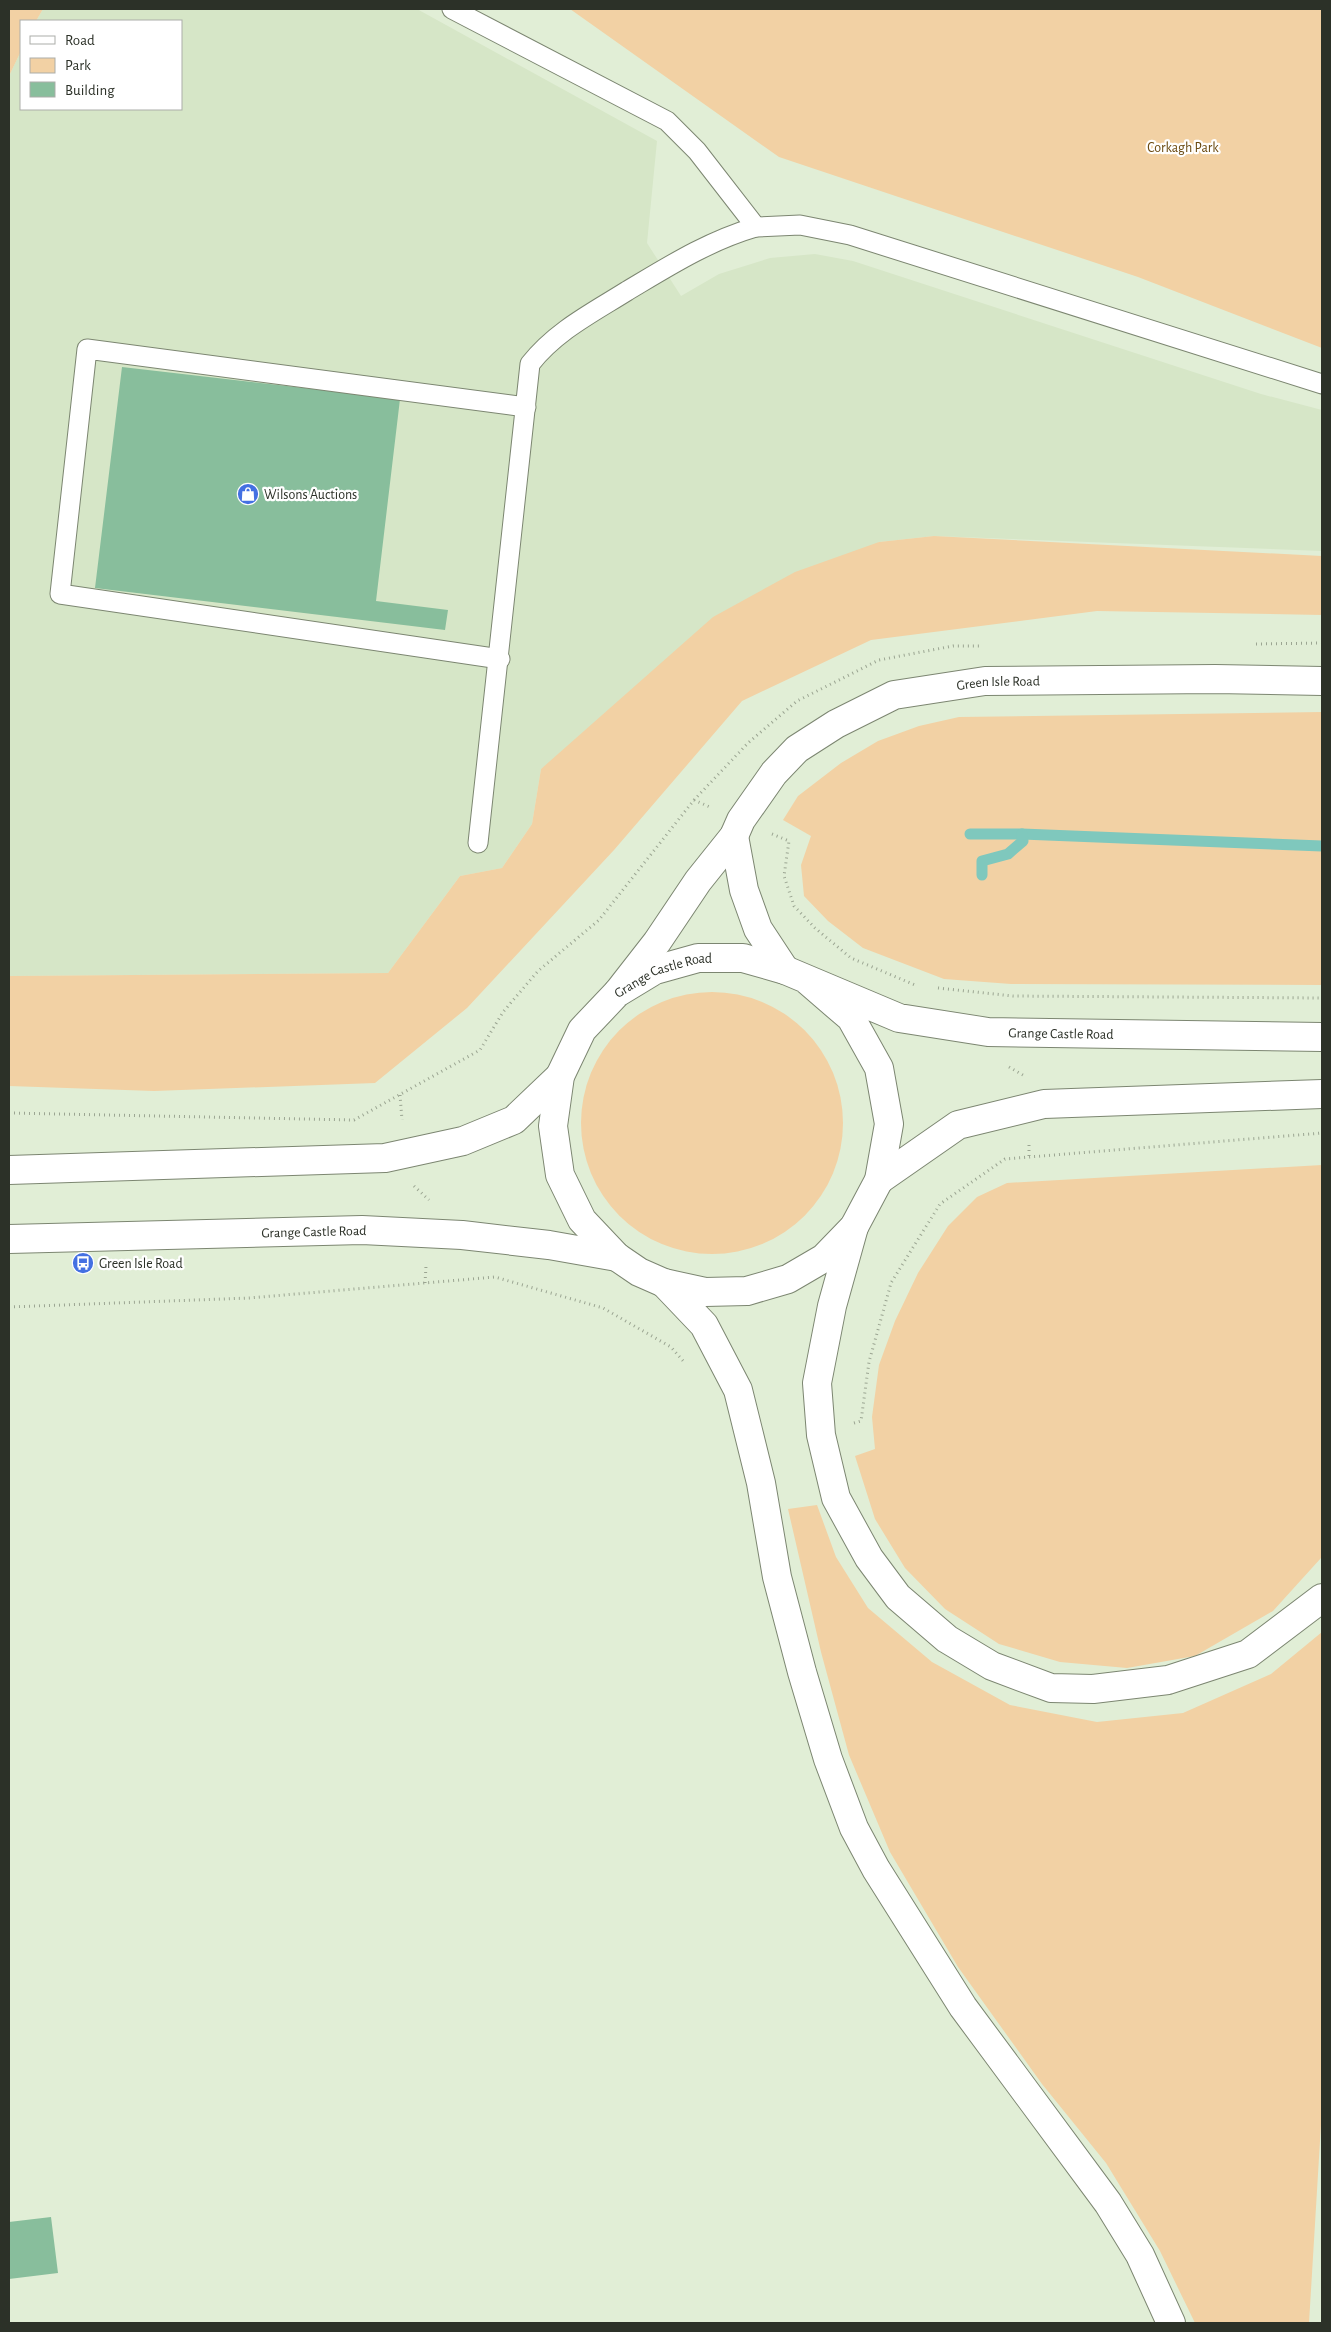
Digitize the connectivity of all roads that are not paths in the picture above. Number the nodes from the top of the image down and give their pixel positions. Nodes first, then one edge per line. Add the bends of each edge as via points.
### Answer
1 (452, 9) edge
2 (756, 227) junction
3 (1322, 384) edge
4 (526, 407) junction
5 (500, 659) junction
6 (1322, 681) edge
7 (734, 836) junction
8 (478, 842) dead end
9 (797, 975) junction
10 (617, 993) junction
11 (1322, 1037) edge
12 (560, 1076) junction
13 (1322, 1094) edge
14 (9, 1170) edge
15 (880, 1180) junction
16 (854, 1227) junction
17 (9, 1239) edge
18 (617, 1257) junction
19 (664, 1283) junction
20 (1322, 1598) edge
21 (1170, 2323) edge

1 - 2 lane via 667,121 697,151
2 - 3 lane via 800,224 850,235
2 - 4 lane via 696,249 567,328 544,346 530,364
4 - 5 lane
4 - 5 lane via 87,349 61,584 60,594
5 - 8 lane
6 - 7 main road, Green Isle Road via 985,681 894,695 836,724 797,749 774,773 741,820
7 - 9 main road via 744,890 758,929
7 - 10 main road, Green Isle Road
9 - 10 main road, Grange Castle Road via 743,958 698,958 655,970
9 - 11 main road, Grange Castle Road via 899,1018 988,1032
9 - 15 main road, Grange Castle Road via 851,1018 879,1068 889,1124
10 - 12 main road, Grange Castle Road via 582,1030
12 - 14 main road, Grange Castle Road via 514,1120 462,1142 405,1153 375,1158
12 - 18 main road, Grange Castle Road via 553,1126 560,1175 582,1220
13 - 15 main road, Grange Castle Road via 1044,1104 958,1125
15 - 16 main road, Grange Castle Road
16 - 19 main road, Grange Castle Road via 824,1258 788,1279 747,1291 705,1292
16 - 20 main road via 832,1306 817,1383 821,1435 836,1498 869,1558 898,1597 947,1639 992,1666 1051,1688 1093,1689 1168,1680 1248,1654
17 - 18 main road, Grange Castle Road via 362,1230 540,1244
18 - 19 main road, Grange Castle Road
19 - 21 main road via 704,1325 738,1390 761,1483 777,1577 828,1759 854,1828 876,1869 963,2007 1108,2203 1140,2255

